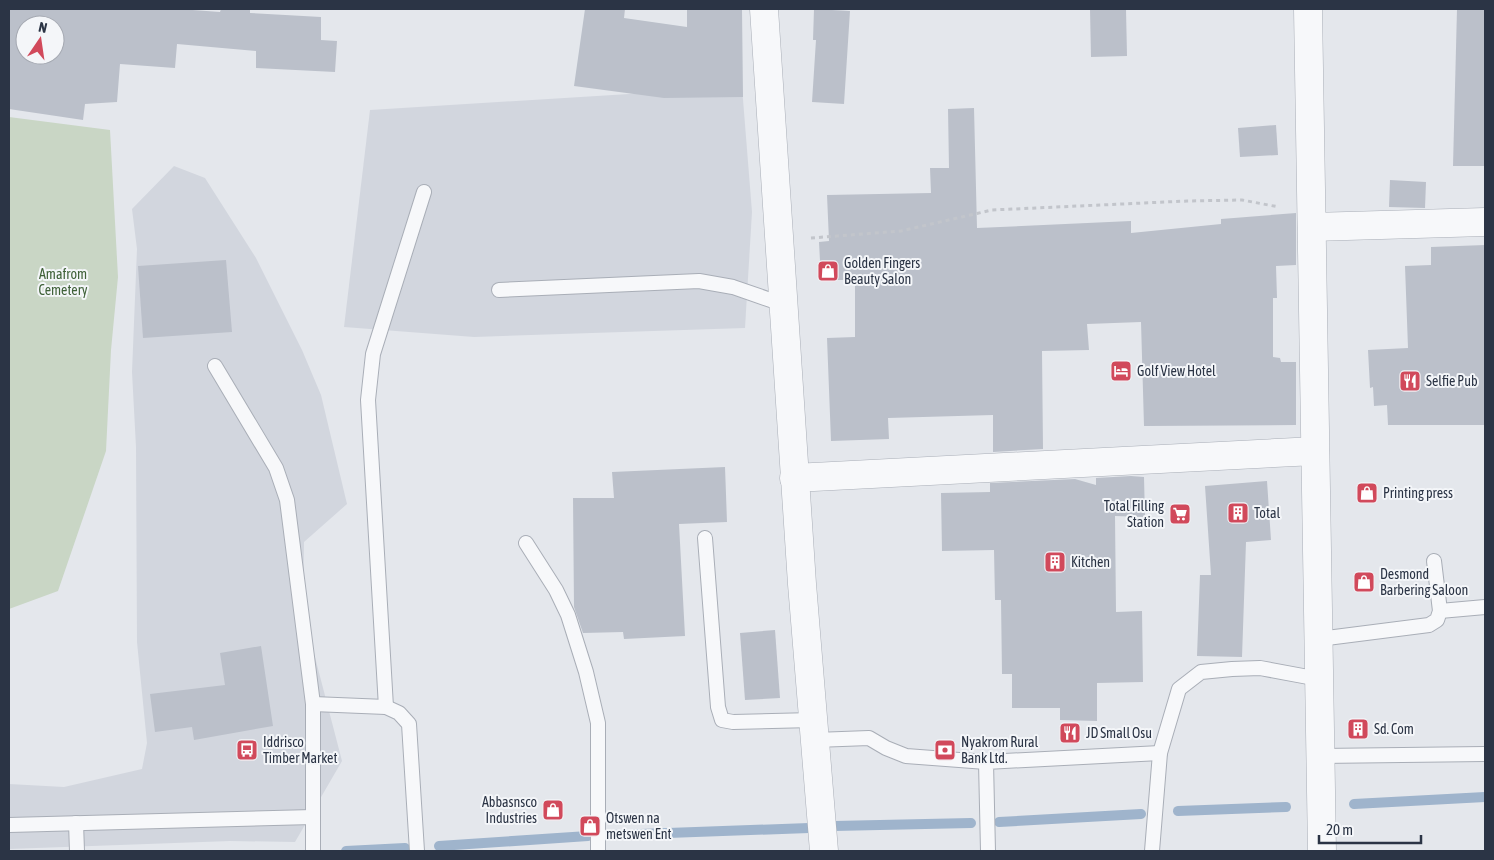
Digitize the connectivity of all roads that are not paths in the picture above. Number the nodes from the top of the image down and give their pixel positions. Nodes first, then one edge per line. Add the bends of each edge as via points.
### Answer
1 (764, 9) edge
2 (1308, 9) edge
3 (424, 192) dead end
4 (1312, 219) junction
5 (1485, 222) edge
6 (499, 290) dead end
7 (782, 304) junction
8 (215, 366) dead end
9 (1315, 451) junction
10 (794, 478) junction
11 (704, 538) dead end
12 (526, 543) dead end
13 (1434, 560) dead end
14 (1485, 607) edge
15 (1440, 611) junction
16 (1319, 639) junction
17 (1319, 679) junction
18 (313, 704) junction
19 (386, 707) junction
20 (814, 730) junction
21 (1160, 753) junction
22 (1485, 754) edge
23 (1320, 756) junction
24 (986, 762) junction
25 (313, 817) junction
26 (76, 823) junction
27 (9, 825) edge
28 (76, 851) edge
29 (313, 851) edge
30 (417, 851) edge
31 (598, 851) edge
32 (824, 851) edge
33 (988, 851) edge
34 (1152, 851) edge
35 (1322, 851) edge

1 - 7 street
2 - 4 street
3 - 19 lane via 372,354 368,400
4 - 5 street
4 - 9 street
6 - 7 lane via 700,281 733,287
7 - 10 street
8 - 18 lane via 276,468 287,500
9 - 10 street
9 - 16 street
10 - 20 street
11 - 20 lane via 718,707 722,720
12 - 31 lane via 568,615 598,723
13 - 15 lane
14 - 15 lane
15 - 16 lane via 1429,625
16 - 17 street
17 - 21 lane via 1260,668 1201,672 1179,689
17 - 23 street
18 - 19 lane
18 - 25 lane
19 - 30 lane via 399,713 409,724
20 - 24 lane via 869,738 906,756
20 - 32 street
21 - 24 lane
21 - 34 lane
22 - 23 lane
23 - 35 street
24 - 33 lane
25 - 26 lane
25 - 29 lane
26 - 27 lane
26 - 28 lane

